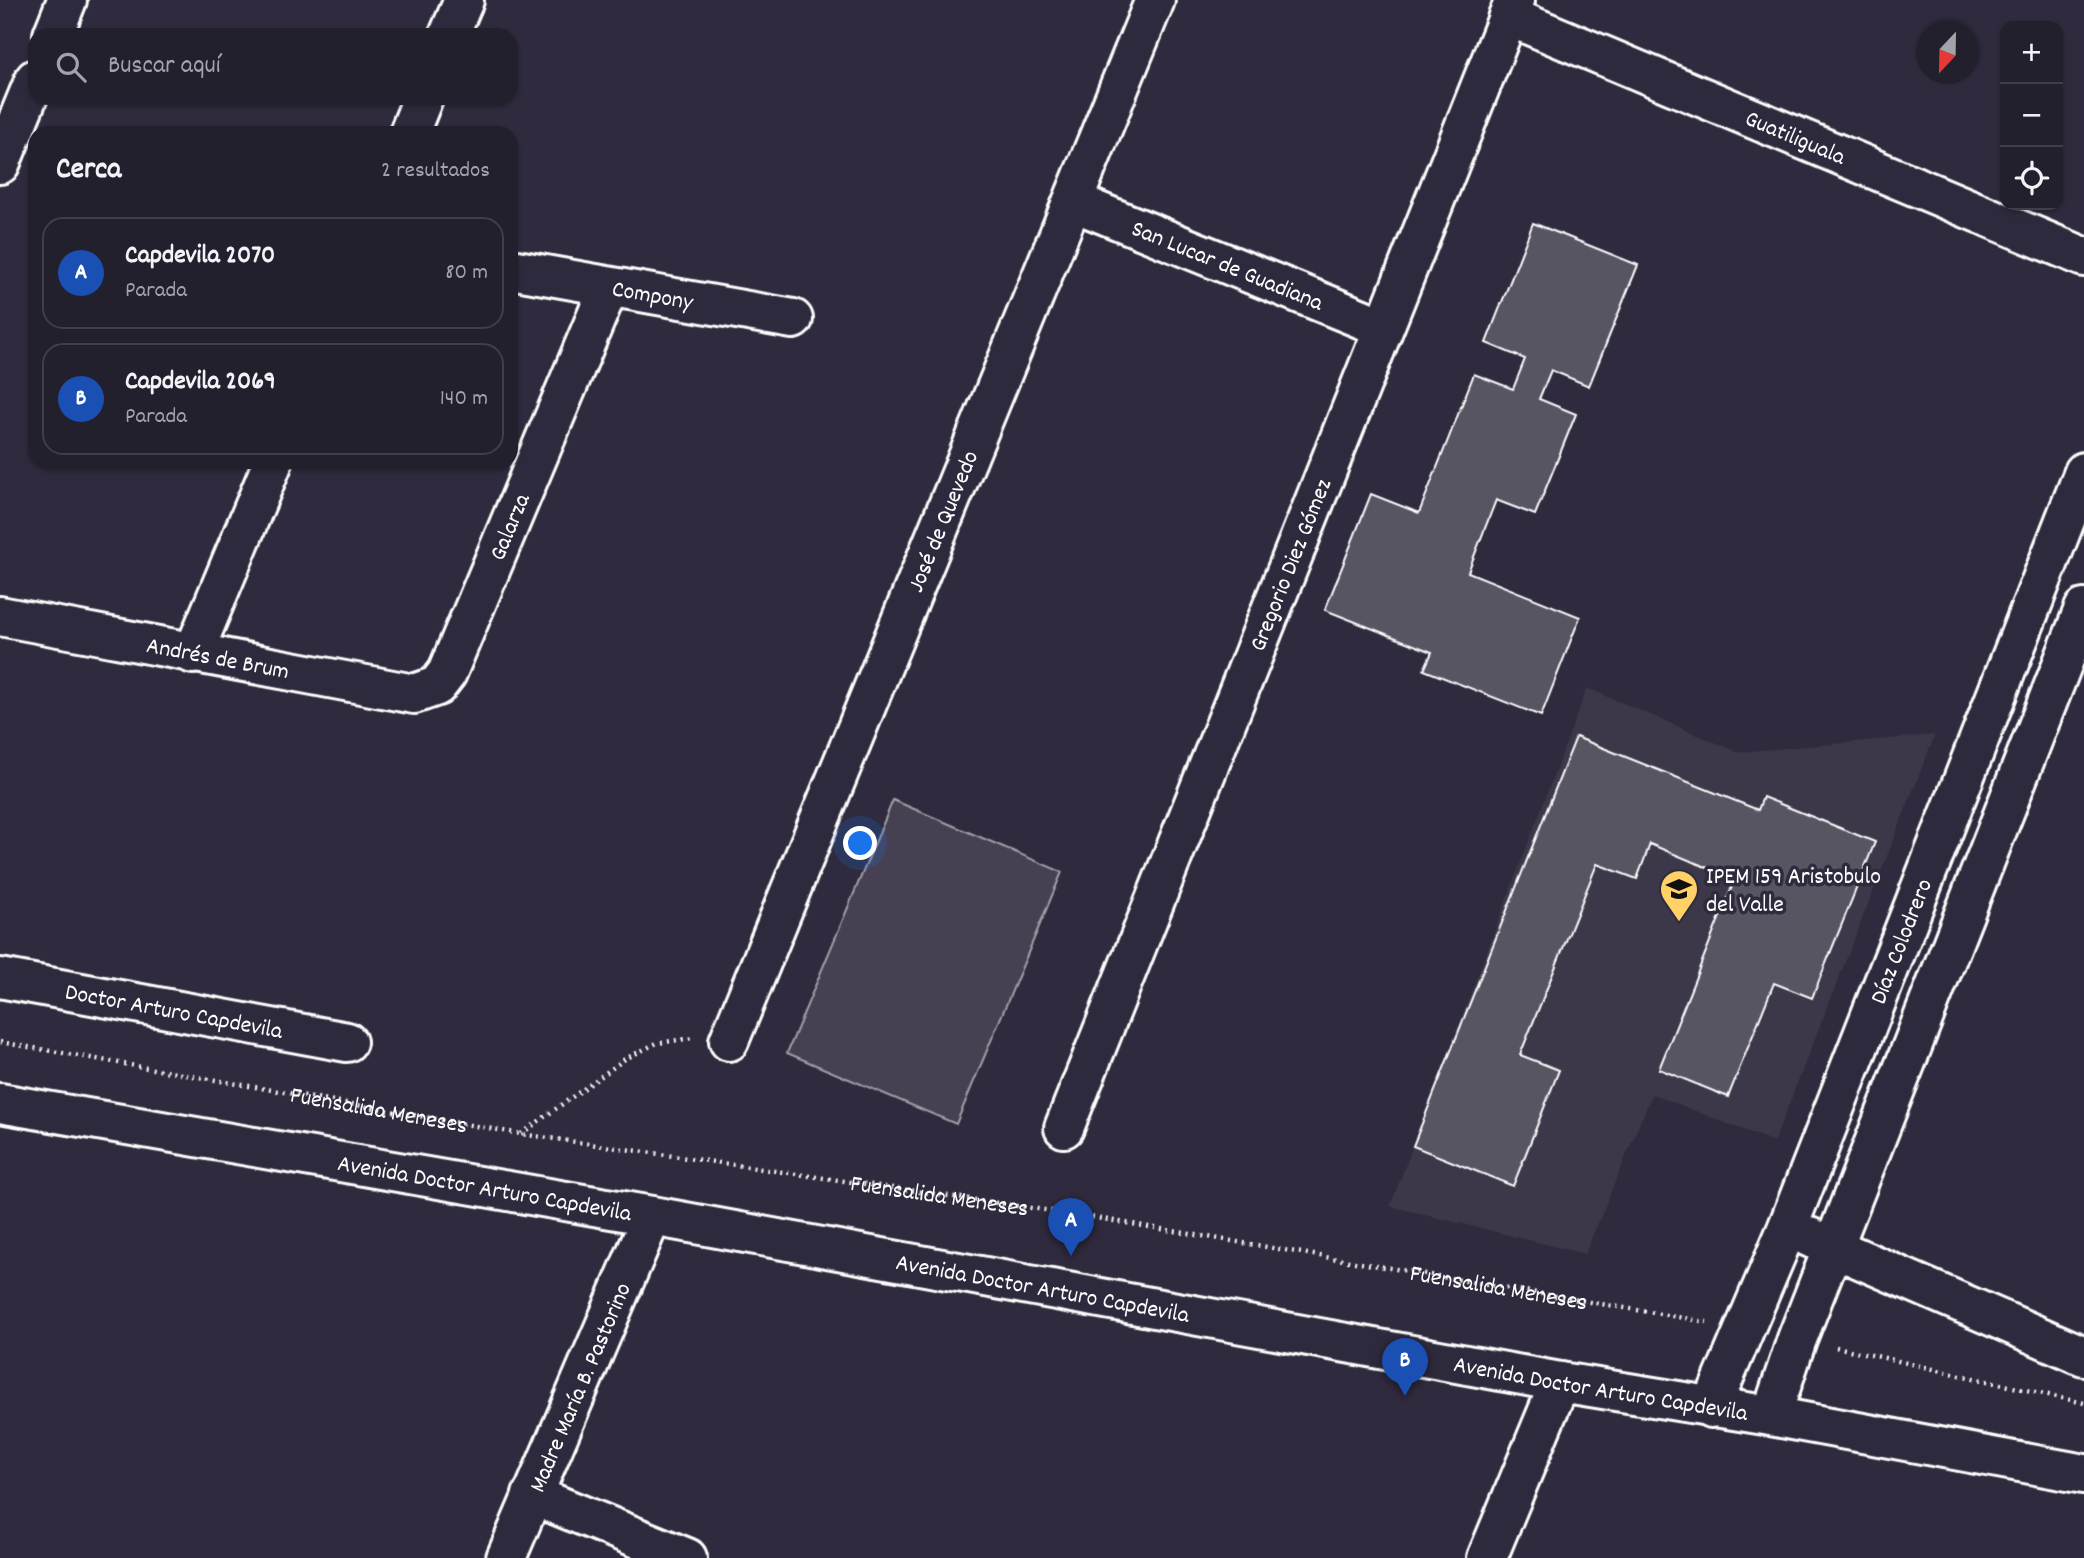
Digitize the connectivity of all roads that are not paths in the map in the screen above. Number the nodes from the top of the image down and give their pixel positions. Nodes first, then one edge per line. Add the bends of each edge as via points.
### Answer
1 (67, 0) edge
2 (464, 0) edge
3 (1155, 0) edge
4 (1511, 8) edge
5 (56, 28) edge
6 (452, 28) edge
7 (28, 96) edge
8 (420, 105) edge
9 (412, 126) edge
10 (0, 164) edge
11 (1074, 202) junction
12 (2084, 257) edge
13 (518, 270) edge
14 (609, 287) junction
15 (793, 319) dead end
16 (1382, 327) junction
17 (269, 469) edge
18 (2084, 472) edge
19 (2084, 609) edge
20 (0, 616) edge
21 (193, 654) junction
22 (437, 686) joint
23 (0, 978) edge
24 (729, 1041) road end
25 (347, 1042) dead end
26 (0, 1103) edge
27 (1064, 1128) dead end
28 (652, 1216) junction
29 (1787, 1228) junction
30 (1833, 1247) junction
31 (2084, 1356) edge
32 (1560, 1382) junction
33 (1711, 1408) junction
34 (1771, 1416) junction
35 (2084, 1475) edge
36 (532, 1495) junction
37 (506, 1558) edge
38 (687, 1558) edge
39 (1487, 1558) edge

1 - 5 street
2 - 6 street
3 - 11 street, José de Quevedo
4 - 12 street, Guatiliguala
4 - 16 street, Gregorio Diez Gómez
7 - 10 street
8 - 9 street
11 - 16 street, San Lucar de Guadiana
11 - 24 street, José de Quevedo
13 - 14 street, Compony
14 - 15 street, Compony
14 - 22 street, Galarza via 447,673
16 - 27 street, Gregorio Diez Gómez
17 - 21 street
18 - 29 street, Díaz Colodrero
19 - 30 street, Díaz Colodrero
20 - 21 street, Andrés de Brum
21 - 22 street, Andrés de Brum via 414,694
23 - 25 street, Doctor Arturo Capdevila
26 - 28 street, Avenida Doctor Arturo Capdevila
28 - 32 street, Avenida Doctor Arturo Capdevila
28 - 36 street, Madre María B. Pastorino
29 - 30 street
29 - 33 street, Díaz Colodrero
30 - 31 street
30 - 34 street, Díaz Colodrero
32 - 33 street, Avenida Doctor Arturo Capdevila
32 - 39 street
33 - 34 street, Avenida Doctor Arturo Capdevila
34 - 35 street, Avenida Doctor Arturo Capdevila
36 - 37 street, Madre María B. Pastorino
36 - 38 street

